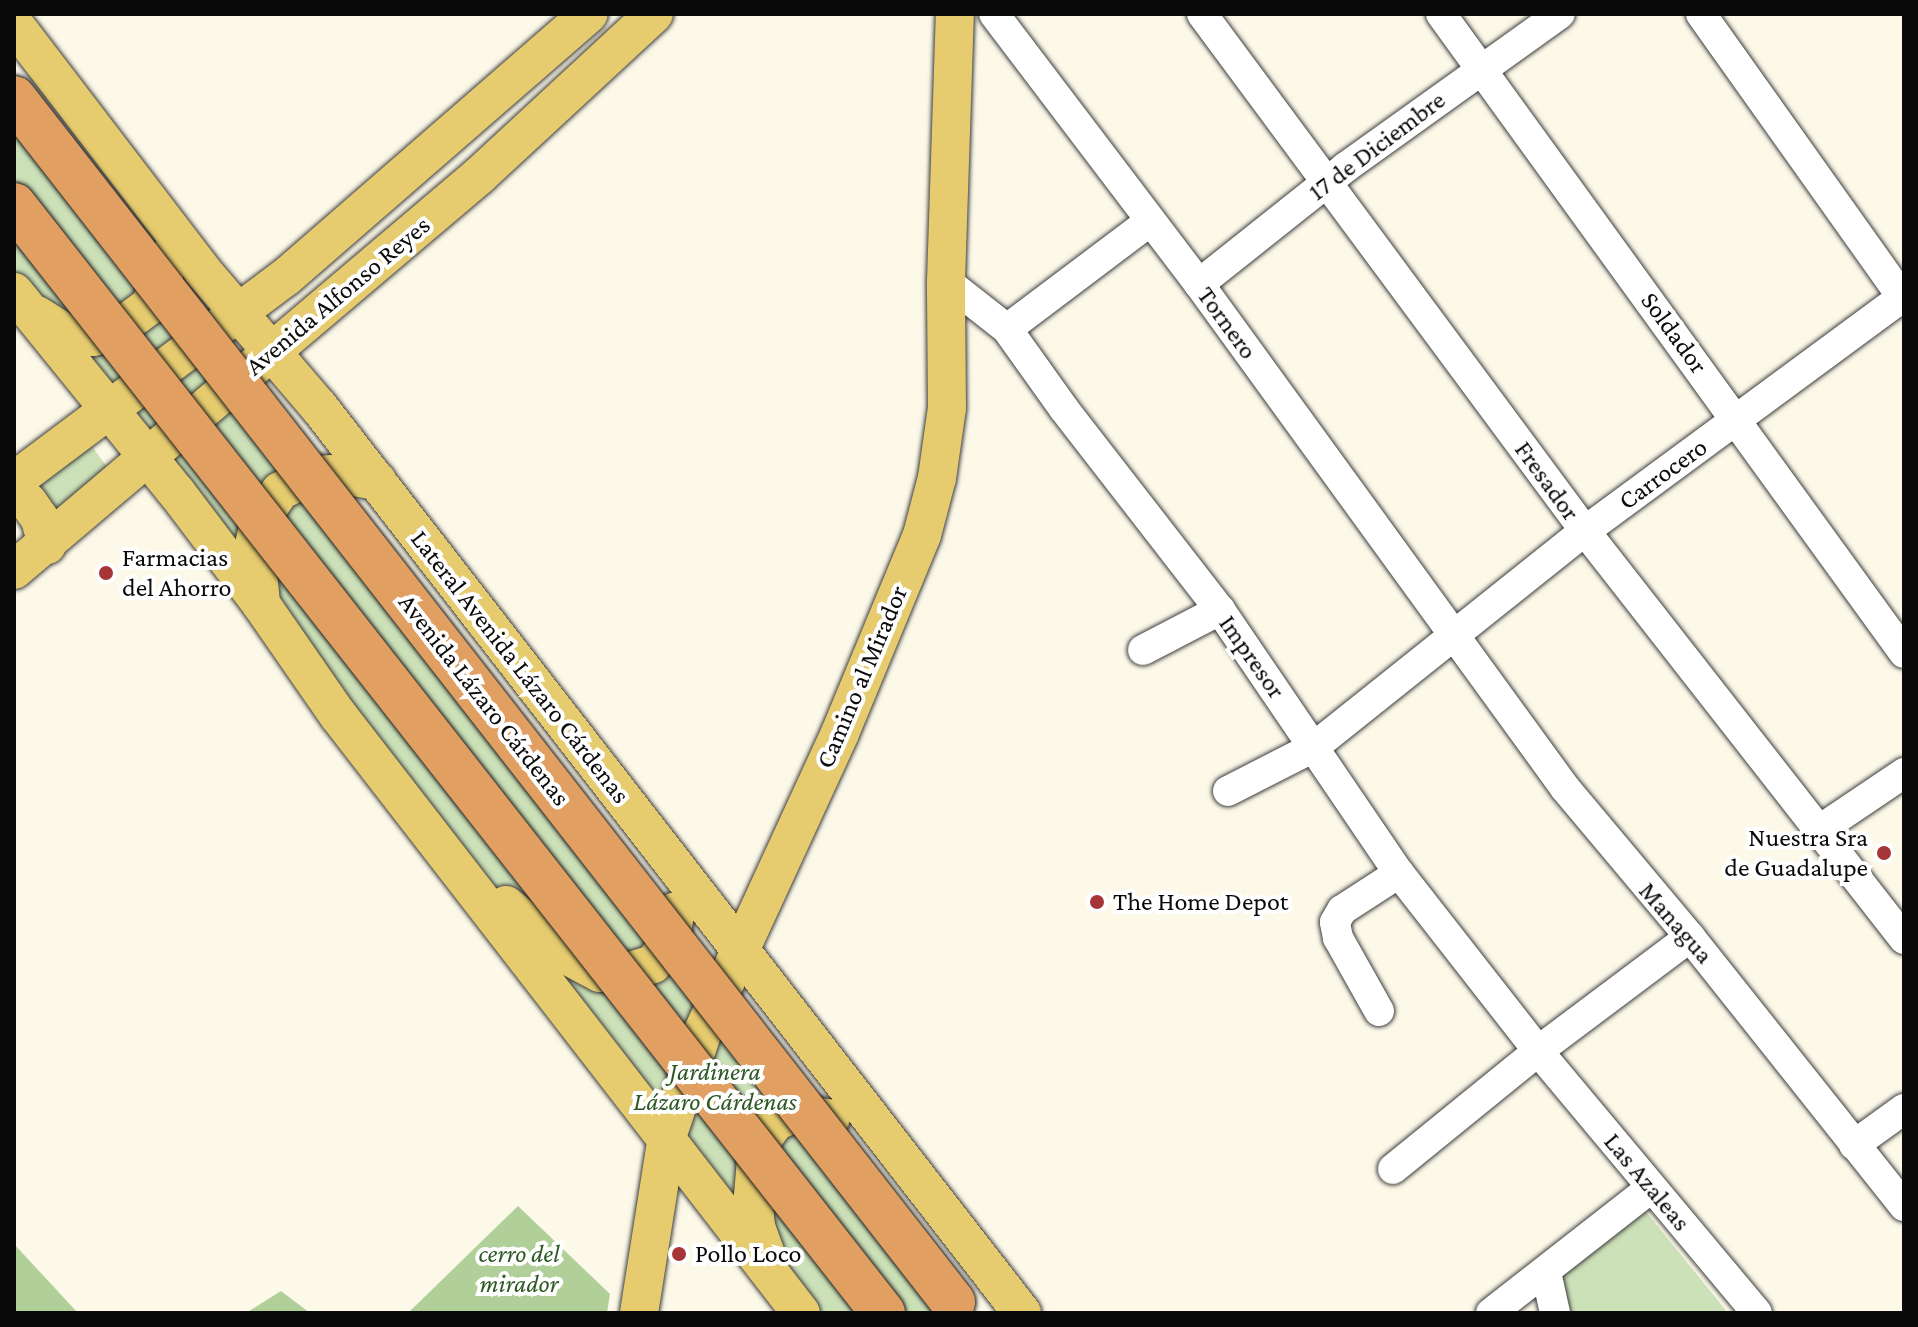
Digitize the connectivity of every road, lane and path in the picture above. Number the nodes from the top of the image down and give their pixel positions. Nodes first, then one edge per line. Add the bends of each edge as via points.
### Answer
1 (589, 14) edge
2 (654, 14) edge
3 (955, 14) edge
4 (994, 14) edge
5 (1202, 14) edge
6 (1441, 14) edge
7 (1560, 14) edge
8 (1701, 14) edge
9 (14, 24) edge
10 (1480, 68) junction
11 (14, 98) edge
12 (1327, 183) junction
13 (152, 204) junction
14 (14, 205) edge
15 (1149, 222) junction
16 (201, 269) junction
17 (286, 277) junction
18 (946, 281) junction
19 (1199, 284) junction
20 (1903, 298) edge
21 (20, 299) edge
22 (323, 305) junction
23 (239, 312) junction
24 (1007, 329) junction
25 (271, 350) junction
26 (319, 407) junction
27 (109, 408) junction
28 (1737, 420) junction
29 (147, 459) junction
30 (14, 481) edge
31 (377, 481) junction
32 (14, 492) edge
33 (1585, 531) junction
34 (47, 545) junction
35 (14, 570) edge
36 (261, 604) junction
37 (1220, 610) junction
38 (1453, 637) junction
39 (1143, 650) dead end
40 (1904, 653) edge
41 (1314, 747) junction
42 (1904, 773) edge
43 (1228, 791) dead end
44 (647, 830) junction
45 (1818, 831) junction
46 (449, 857) junction
47 (1399, 873) junction
48 (1690, 937) junction
49 (1904, 939) edge
50 (742, 952) junction
51 (1379, 1011) dead end
52 (1538, 1051) junction
53 (1904, 1109) edge
54 (667, 1137) junction
55 (1854, 1145) junction
56 (1393, 1169) dead end
57 (918, 1181) junction
58 (1651, 1188) junction
59 (1904, 1206) edge
60 (1546, 1272) junction
61 (953, 1302) dead end
62 (797, 1309) edge
63 (639, 1313) edge
64 (883, 1313) edge
65 (1022, 1313) edge
66 (1491, 1313) edge
67 (1555, 1313) edge
68 (1757, 1313) edge

1 - 17 main road, Avenida Alfonso Reyes
2 - 22 main road, Avenida Alfonso Reyes via 480,175
3 - 18 main road, Camino al Mirador
4 - 15 street, Tornero
5 - 12 street, Fresador
6 - 10 street, Soldador
7 - 10 street, 17 de Diciembre
8 - 20 street
9 - 13 main road, Lateral Avenida Lázaro Cárdenas
10 - 12 street, 17 de Diciembre
10 - 28 street, Soldador
11 - 61 highway, Avenida Lázaro Cárdenas, bridge
12 - 19 street, 17 de Diciembre
12 - 33 street, Fresador
13 - 16 main road, Lateral Avenida Lázaro Cárdenas
13 - 21 main road via 166,255 164,275 149,306 133,320 93,337 68,334
14 - 64 highway, bridge
15 - 19 street, Tornero
15 - 24 street
16 - 17 main road via 244,278
16 - 23 main road, Lateral Avenida Lázaro Cárdenas
17 - 23 main road, Avenida Alfonso Reyes
18 - 24 street, Impresor
18 - 50 main road, Camino al Mirador via 947,408 922,535
19 - 38 street, Tornero
20 - 28 street, Carrocero
21 - 27 main road
22 - 25 main road, Avenida Alfonso Reyes
22 - 26 main road via 309,359
23 - 25 main road, Lateral Avenida Lázaro Cárdenas
23 - 27 main road, Avenida Alfonso Reyes
24 - 37 street, Impresor
25 - 26 main road, Lateral Avenida Lázaro Cárdenas
25 - 29 main road, Avenida Alfonso Reyes
26 - 31 main road, Lateral Avenida Lázaro Cárdenas
27 - 29 main road
27 - 30 main road, Avenida Alfonso Reyes
28 - 33 street, Carrocero
28 - 40 street, Soldador
29 - 34 main road, Avenida Alfonso Reyes
29 - 36 main road
31 - 36 main road via 313,475 280,491 259,522 255,541
31 - 44 main road, Lateral Avenida Lázaro Cárdenas
32 - 34 main road via 40,519
33 - 38 street, Carrocero
33 - 45 street, Fresador
34 - 35 main road, Avenida Alfonso Reyes
36 - 46 main road via 338,715
37 - 39 street
37 - 41 street, Impresor
38 - 41 street, Carrocero
38 - 48 street, Managua via 1592,822
41 - 43 street, Carrocero
41 - 47 street, Impresor
42 - 45 street
44 - 46 main road via 676,921 671,941 653,964 624,973 600,973 568,956
44 - 50 main road, Lateral Avenida Lázaro Cárdenas
45 - 49 street, Fresador
46 - 54 main road
47 - 51 street via 1342,910 1335,922 1338,938
47 - 52 street, Impresor
48 - 52 street
48 - 55 street, Managua
50 - 54 main road, Camino al Mirador via 703,1031
50 - 57 main road, Lateral Avenida Lázaro Cárdenas
52 - 56 street
52 - 58 street, Las Azaleas
53 - 55 street
54 - 62 main road
54 - 63 main road, Camino al Mirador
55 - 59 street, Managua
57 - 62 main road via 834,1120 795,1113 775,1122 757,1147 754,1206 765,1255
57 - 65 main road, Lateral Avenida Lázaro Cárdenas
58 - 60 street
58 - 68 street, Las Azaleas
60 - 66 street
60 - 67 street

